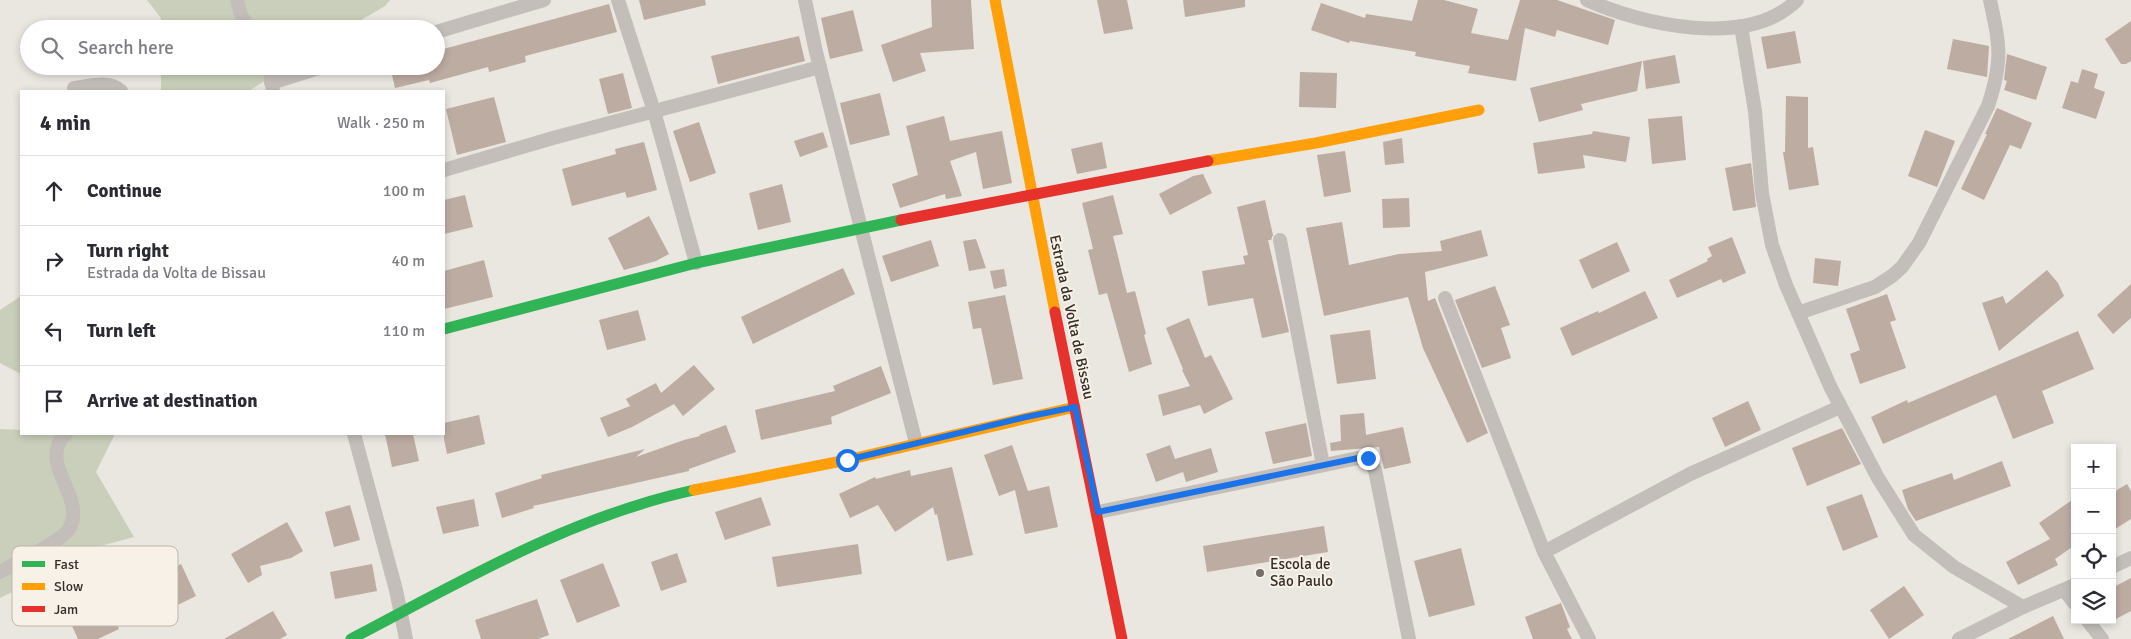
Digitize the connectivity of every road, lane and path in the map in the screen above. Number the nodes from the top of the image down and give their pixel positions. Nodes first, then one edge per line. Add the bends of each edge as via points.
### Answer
1 (237, 0) edge
2 (544, 0) edge
3 (618, 0) edge
4 (805, 0) edge
5 (995, 0) edge
6 (1587, 0) edge
7 (1797, 0) edge
8 (1990, 0) edge
9 (244, 20) edge
10 (1741, 26) junction
11 (445, 29) edge
12 (820, 67) junction
13 (302, 75) edge
14 (272, 87) edge
15 (74, 88) dead end
16 (120, 90) edge
17 (1479, 110) dead end
18 (654, 111) junction
19 (445, 170) edge
20 (1031, 196) junction
21 (861, 227) junction
22 (1280, 240) dead end
23 (696, 263) junction
24 (1445, 298) dead end
25 (1798, 313) junction
26 (445, 329) edge
27 (1840, 406) junction
28 (1075, 407) junction
29 (65, 435) edge
30 (354, 435) edge
31 (916, 443) junction
32 (1323, 465) junction
33 (1098, 512) junction
34 (44, 546) edge
35 (1544, 552) junction
36 (2131, 558) edge
37 (12, 565) edge
38 (2116, 565) edge
39 (0, 572) edge
40 (2069, 587) edge
41 (2023, 607) junction
42 (401, 613) junction
43 (2090, 624) edge
44 (351, 639) edge
45 (406, 639) edge
46 (1122, 639) edge
47 (1409, 639) edge
48 (1589, 639) edge
49 (1959, 639) edge
50 (2102, 639) edge

1 - 9 street
2 - 11 street
3 - 18 street
4 - 12 street
5 - 20 street, Estrada da Volta de Bissau
6 - 10 street via 1660,24 1688,28
7 - 10 street via 1771,19
8 - 25 street via 2000,58 1995,84 1988,106 1920,243 1902,267 1875,286
10 - 25 street via 1762,193 1772,245
12 - 18 street
12 - 21 street
13 - 14 street
15 - 16 street via 115,85
17 - 20 street
18 - 19 street
18 - 23 street
20 - 21 street
20 - 28 street, Estrada da Volta de Bissau
21 - 23 street
21 - 31 street
22 - 32 street
23 - 26 street
24 - 35 street
25 - 27 street
27 - 35 street via 1690,474
27 - 41 street via 1878,478 1914,535 1954,567
28 - 31 street
28 - 33 street, Estrada da Volta de Bissau
29 - 34 street via 58,444 57,461 72,503 73,517 69,530
30 - 42 street
31 - 42 street via 847,460 713,485 632,506 508,557
32 - 33 street
32 - 47 street via 1368,458 1375,470
33 - 46 street, Estrada da Volta de Bissau
35 - 48 street
36 - 38 street
37 - 39 street
40 - 41 street
41 - 49 street
42 - 44 street
42 - 45 street
43 - 50 street

